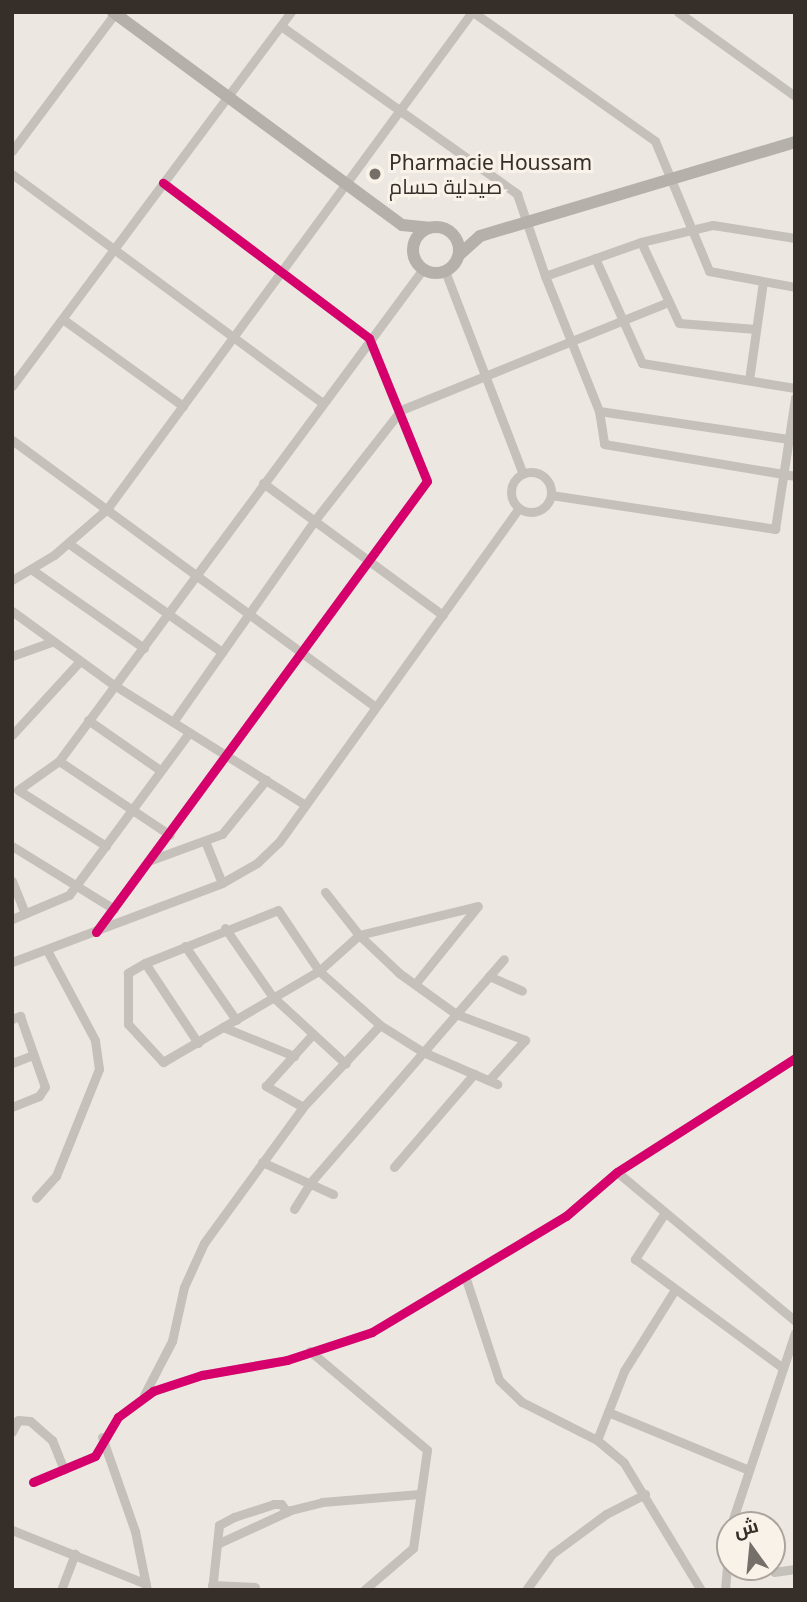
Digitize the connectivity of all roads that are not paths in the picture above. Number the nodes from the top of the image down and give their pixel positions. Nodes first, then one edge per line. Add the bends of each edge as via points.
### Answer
1 (291, 12) edge
2 (473, 12) edge
3 (678, 12) edge
4 (115, 13) edge
5 (281, 26) junction
6 (795, 96) edge
7 (229, 97) junction
8 (401, 109) junction
9 (795, 142) edge
10 (12, 151) edge
11 (12, 174) edge
12 (672, 178) junction
13 (163, 183) junction
14 (346, 183) junction
15 (527, 222) junction
16 (402, 225) junction
17 (429, 228) junction
18 (690, 229) junction
19 (451, 232) junction
20 (480, 236) junction
21 (795, 238) edge
22 (642, 242) junction
23 (113, 249) junction
24 (413, 250) junction
25 (459, 255) junction
26 (595, 258) junction
27 (424, 269) junction
28 (445, 271) junction
29 (280, 274) junction
30 (545, 276) junction
31 (763, 282) junction
32 (795, 287) edge
33 (666, 303) junction
34 (64, 320) junction
35 (619, 321) junction
36 (756, 329) junction
37 (234, 338) junction
38 (369, 338) junction
39 (570, 342) junction
40 (485, 373) junction
41 (749, 380) junction
42 (12, 386) edge
43 (795, 388) edge
44 (795, 398) edge
45 (321, 402) junction
46 (183, 405) junction
47 (401, 410) junction
48 (599, 411) junction
49 (792, 439) edge
50 (12, 440) edge
51 (523, 474) junction
52 (783, 474) junction
53 (795, 476) edge
54 (263, 483) junction
55 (551, 495) junction
56 (519, 508) junction
57 (107, 509) junction
58 (315, 520) junction
59 (68, 542) junction
60 (368, 559) junction
61 (32, 569) junction
62 (196, 574) junction
63 (12, 580) edge
64 (12, 611) edge
65 (248, 613) junction
66 (168, 615) junction
67 (443, 615) junction
68 (51, 642) junction
69 (144, 648) junction
70 (222, 652) junction
71 (299, 653) junction
72 (12, 656) edge
73 (80, 661) junction
74 (114, 685) junction
75 (376, 707) junction
76 (88, 720) junction
77 (173, 722) junction
78 (189, 733) junction
79 (12, 735) edge
80 (225, 757) junction
81 (59, 761) junction
82 (160, 770) junction
83 (266, 780) junction
84 (15, 792) edge
85 (304, 804) junction
86 (133, 810) junction
87 (170, 835) junction
88 (205, 841) junction
89 (12, 846) edge
90 (106, 846) junction
91 (151, 860) junction
92 (12, 882) edge
93 (222, 883) junction
94 (78, 884) junction
95 (325, 892) dead end
96 (114, 909) junction
97 (25, 913) junction
98 (12, 919) edge
99 (225, 928) junction
100 (96, 932) junction
101 (359, 935) junction
102 (185, 946) junction
103 (47, 950) junction
104 (504, 958) dead end
105 (12, 962) edge
106 (145, 963) junction
107 (319, 971) junction
108 (489, 976) junction
109 (415, 985) junction
110 (522, 991) dead end
111 (274, 997) junction
112 (456, 1014) junction
113 (12, 1019) edge
114 (236, 1020) junction
115 (380, 1025) junction
116 (223, 1027) junction
117 (313, 1034) junction
118 (198, 1043) junction
119 (424, 1052) junction
120 (33, 1055) junction
121 (293, 1056) junction
122 (795, 1058) edge
123 (12, 1063) edge
124 (345, 1064) junction
125 (474, 1074) junction
126 (12, 1107) edge
127 (303, 1107) junction
128 (262, 1162) junction
129 (394, 1167) dead end
130 (617, 1172) junction
131 (310, 1183) junction
132 (334, 1194) dead end
133 (36, 1198) dead end
134 (294, 1209) dead end
135 (664, 1214) junction
136 (465, 1276) junction
137 (674, 1291) junction
138 (795, 1321) edge
139 (795, 1332) edge
140 (310, 1350) junction
141 (783, 1368) junction
142 (144, 1396) junction
143 (608, 1412) junction
144 (12, 1433) edge
145 (102, 1437) junction
146 (597, 1440) junction
147 (746, 1469) junction
148 (64, 1470) junction
149 (33, 1482) dead end
150 (420, 1494) junction
151 (645, 1494) junction
152 (735, 1511) edge
153 (286, 1512) junction
154 (12, 1530) edge
155 (217, 1544) junction
156 (75, 1554) junction
157 (254, 1587) dead end
158 (146, 1588) edge
159 (212, 1588) edge
160 (61, 1590) edge
161 (364, 1590) edge
162 (526, 1590) edge
163 (701, 1590) edge

1 - 5 street
2 - 8 street
2 - 12 street via 655,141
3 - 6 street
4 - 7 street
4 - 10 street
5 - 7 street
5 - 8 street
7 - 13 street
7 - 14 street
8 - 14 street
8 - 15 street via 517,194
9 - 12 street
11 - 23 street
12 - 15 street
12 - 18 street
13 - 23 street
13 - 29 street
14 - 16 street
14 - 29 street
15 - 20 street
15 - 30 street
16 - 17 street
16 - 24 street
17 - 19 street
17 - 24 street via 418,236
18 - 21 street via 713,225
18 - 22 street
18 - 31 street via 709,271
19 - 20 street
19 - 25 street
20 - 25 street
22 - 26 street
22 - 33 street
23 - 34 street
23 - 37 street
24 - 27 street
25 - 28 street
26 - 30 street
26 - 35 street
27 - 28 street
27 - 38 street
28 - 40 street
29 - 37 street
29 - 38 street
30 - 39 street
31 - 32 street
31 - 36 street
33 - 35 street
33 - 36 street via 679,323
34 - 42 street
34 - 46 street
35 - 39 street
35 - 41 street via 642,363
36 - 41 street
37 - 45 street
37 - 46 street
38 - 45 street
38 - 47 street
39 - 40 street
39 - 48 street
40 - 47 street
40 - 51 street
41 - 43 street
44 - 49 street
45 - 54 street
46 - 57 street
47 - 58 street
47 - 60 street via 427,481
48 - 49 street
48 - 52 street via 604,444
49 - 52 street
50 - 57 street
51 - 55 street via 535,472 545,478
51 - 56 street via 511,490
52 - 53 street
52 - 55 street via 775,529
54 - 58 street
54 - 62 street
55 - 56 street via 538,510
56 - 67 street
57 - 59 street
57 - 62 street
58 - 60 street
58 - 65 street
59 - 61 street
59 - 66 street
60 - 67 street
60 - 71 street
61 - 63 street
61 - 69 street
62 - 65 street
62 - 66 street
64 - 68 street
65 - 70 street
65 - 71 street
66 - 69 street
66 - 70 street
67 - 75 street
68 - 72 street
68 - 73 street
69 - 74 street
70 - 77 street
71 - 75 street
71 - 80 street
73 - 74 street
73 - 79 street
74 - 76 street
74 - 77 street
75 - 85 street
76 - 81 street
76 - 82 street
77 - 78 street
78 - 80 street
78 - 82 street
80 - 83 street
80 - 87 street
81 - 84 street
81 - 86 street
82 - 86 street
83 - 85 street
83 - 88 street via 222,834
84 - 90 street
85 - 93 street via 264,856
86 - 87 street
86 - 90 street
87 - 91 street
88 - 91 street
88 - 93 street
89 - 94 street
90 - 94 street
91 - 96 street
92 - 97 street
93 - 100 street
94 - 96 street
94 - 97 street via 69,895
95 - 101 street
96 - 100 street
97 - 98 street
99 - 102 street
99 - 107 street via 278,909
99 - 111 street
100 - 103 street
101 - 107 street
101 - 109 street
101 - 109 street via 478,906
102 - 106 street
102 - 114 street
103 - 105 street
103 - 133 street via 95,1040 99,1069 56,1177
104 - 108 street
106 - 118 street
106 - 118 street via 128,973 128,1024 163,1062
107 - 111 street
107 - 115 street
108 - 110 street
108 - 112 street
109 - 112 street
111 - 114 street
111 - 117 street
112 - 119 street
112 - 125 street via 525,1040 493,1082
113 - 120 street via 20,1016
114 - 116 street
115 - 119 street
115 - 124 street
116 - 118 street
116 - 121 street
117 - 121 street
117 - 124 street
119 - 125 street
119 - 131 street
120 - 123 street
120 - 126 street via 45,1087 39,1096
121 - 127 street via 266,1086
122 - 130 street
124 - 127 street
125 - 129 street
127 - 128 street
128 - 131 street
128 - 142 street via 196,1257 172,1341
130 - 135 street
130 - 136 street via 566,1216
131 - 132 street
131 - 134 street
135 - 137 street via 635,1259
135 - 138 street
136 - 140 street via 372,1332
136 - 146 street via 499,1380 522,1402
137 - 141 street
137 - 143 street via 624,1371
139 - 141 street
140 - 142 street via 286,1360 186,1380
140 - 150 street via 425,1446
141 - 147 street
142 - 145 street
143 - 146 street
143 - 147 street
144 - 148 street via 18,1420 30,1421 52,1440
145 - 148 street via 95,1456
145 - 158 street via 135,1531
146 - 151 street via 624,1463
147 - 152 street
148 - 149 street
150 - 153 street via 322,1502
150 - 161 street via 413,1549
151 - 162 street via 606,1514 552,1554
151 - 163 street
153 - 155 street
153 - 155 street via 281,1504 274,1504 223,1521
154 - 156 street
155 - 159 street
156 - 158 street
156 - 160 street
157 - 159 street

